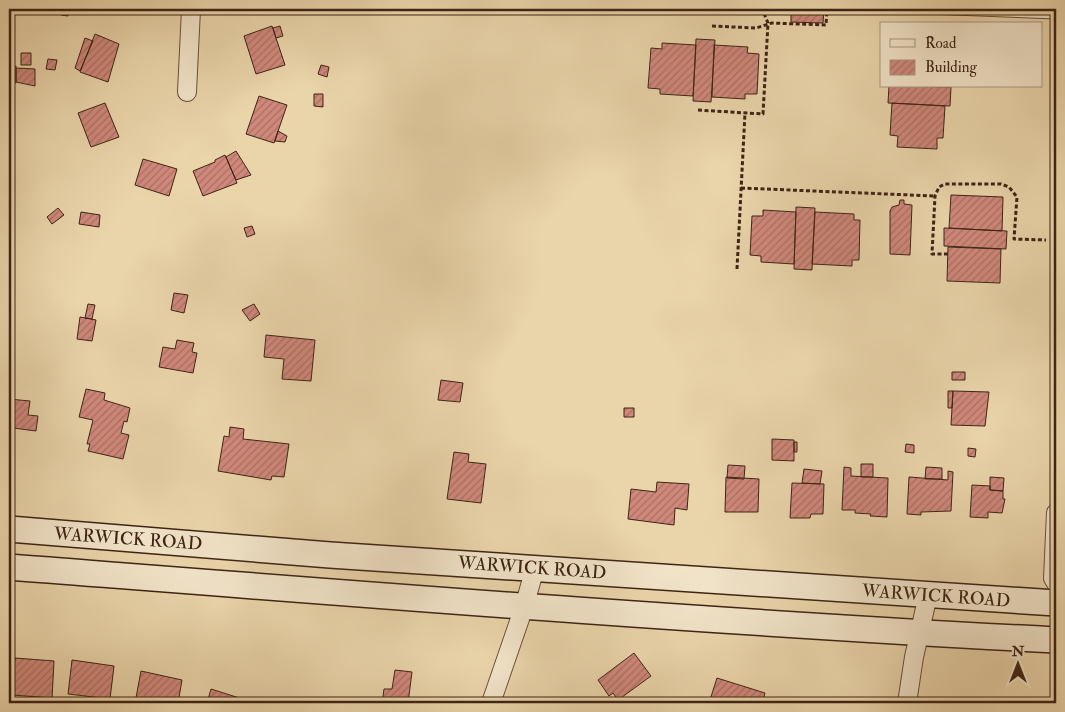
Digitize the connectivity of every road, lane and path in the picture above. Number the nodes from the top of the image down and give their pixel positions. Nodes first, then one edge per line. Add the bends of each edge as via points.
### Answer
1 (191, 9) edge
2 (762, 9) edge
3 (827, 9) edge
4 (927, 9) edge
5 (1056, 14) edge
6 (768, 24) junction
7 (712, 26) dead end
8 (187, 92) dead end
9 (698, 110) dead end
10 (745, 113) junction
11 (741, 188) junction
12 (935, 196) junction
13 (1046, 240) dead end
14 (948, 254) dead end
15 (737, 269) dead end
16 (1056, 513) edge
17 (9, 530) edge
18 (9, 567) edge
19 (534, 568) junction
20 (1056, 583) edge
21 (928, 595) junction
22 (1056, 603) edge
23 (524, 607) junction
24 (919, 633) junction
25 (1056, 640) edge
26 (491, 703) edge
27 (907, 703) edge

1 - 8 street
2 - 6 path
3 - 6 path via 826,25
4 - 5 lane
6 - 7 path via 756,28
6 - 10 path via 762,114
9 - 10 path
10 - 11 path
11 - 12 path
11 - 15 path
12 - 13 path via 939,187 945,184 1001,184 1009,187 1017,197 1014,239
12 - 14 path via 932,254
16 - 20 street
17 - 19 main road, WARWICK ROAD
18 - 23 main road, WARWICK ROAD
19 - 21 main road, WARWICK ROAD
19 - 23 street
21 - 22 main road, WARWICK ROAD
21 - 24 street
23 - 24 main road, WARWICK ROAD
23 - 26 street
24 - 25 main road, WARWICK ROAD
24 - 27 street

